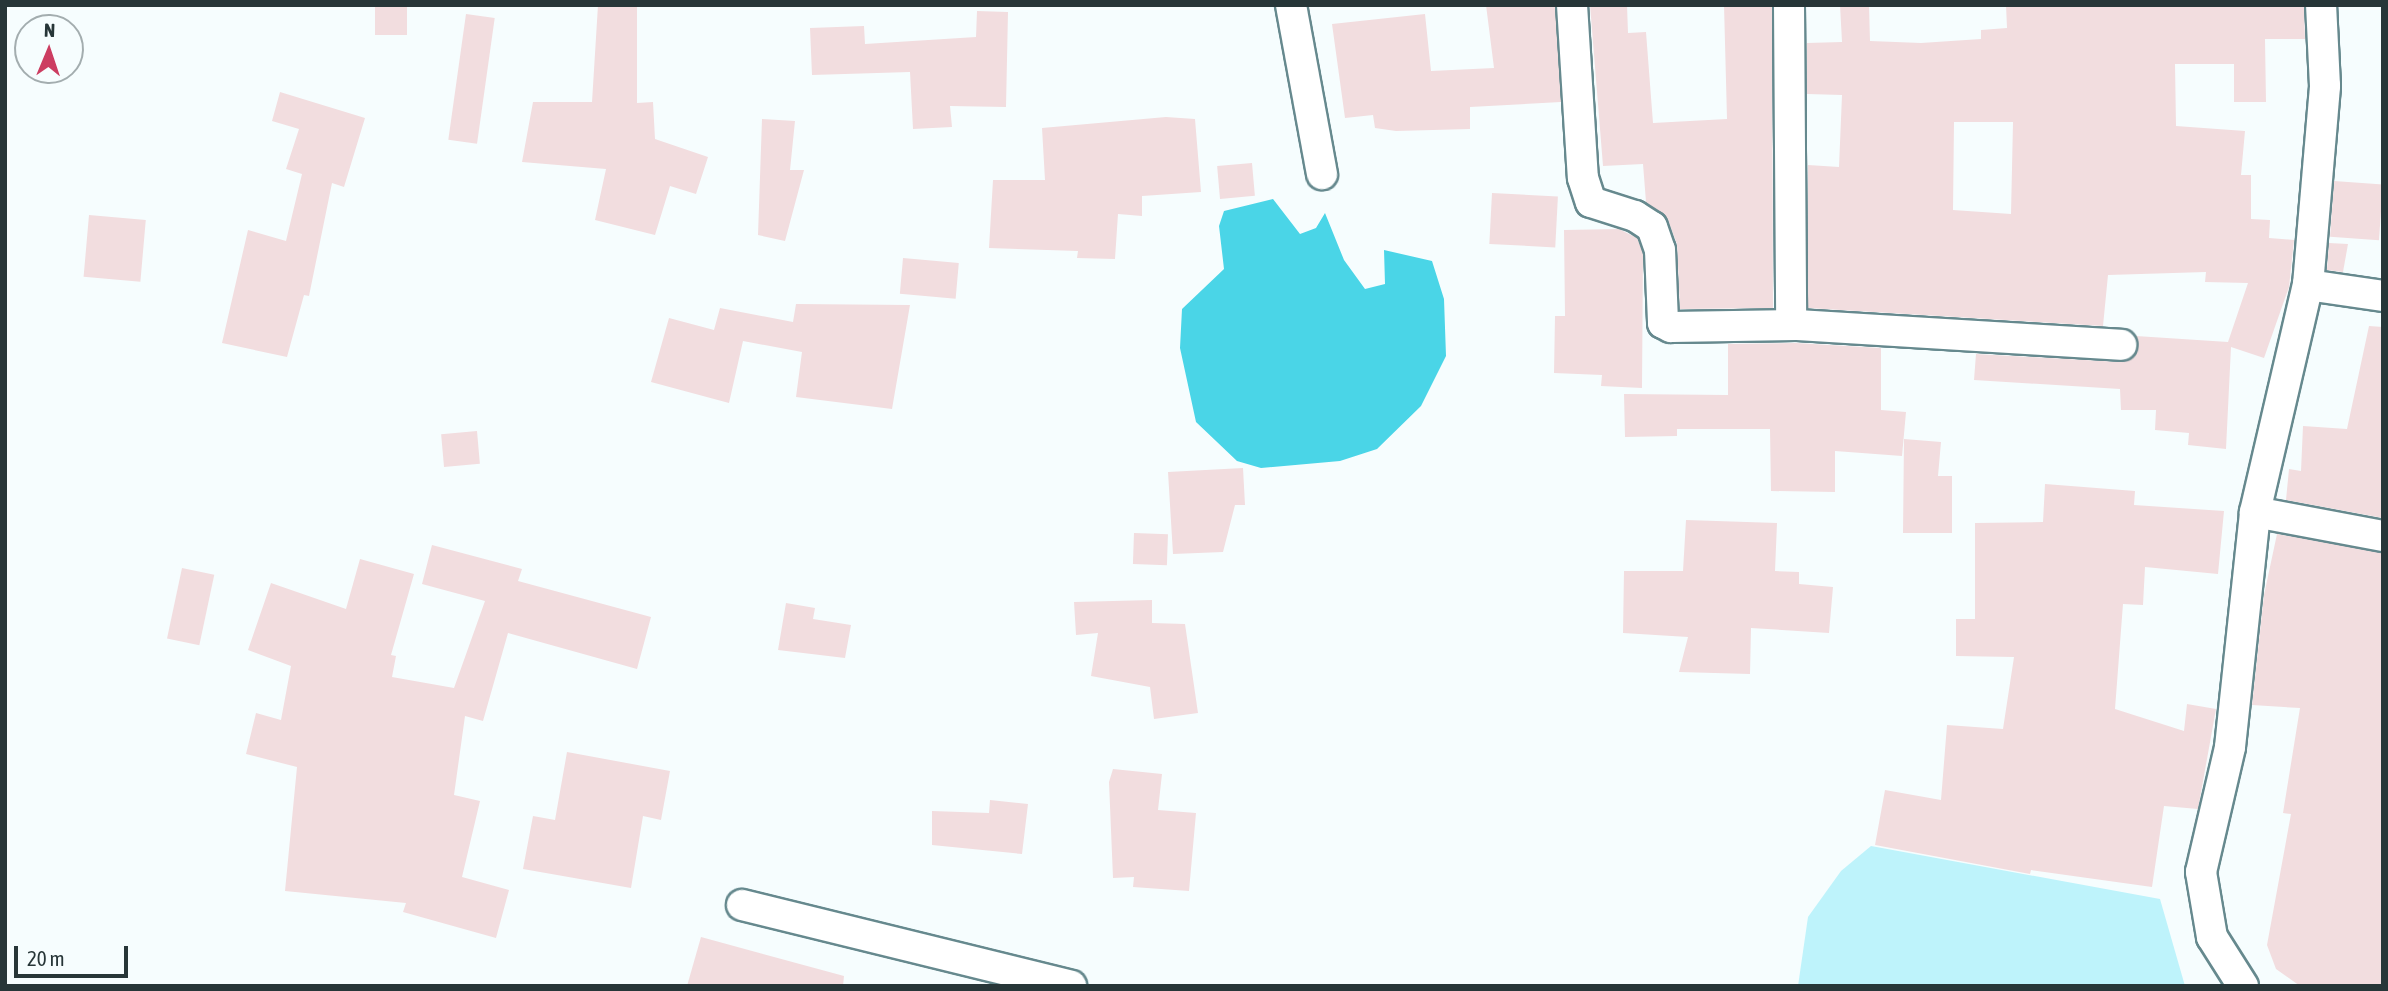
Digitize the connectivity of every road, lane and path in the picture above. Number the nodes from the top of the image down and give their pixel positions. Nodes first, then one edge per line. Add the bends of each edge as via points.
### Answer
1 (1291, 5) edge
2 (1572, 5) edge
3 (1789, 5) edge
4 (2321, 5) edge
5 (1322, 174) dead end
6 (2308, 285) junction
7 (2383, 296) edge
8 (1796, 325) junction
9 (2121, 345) dead end
10 (2255, 512) junction
11 (2383, 536) edge
12 (742, 905) dead end
13 (1071, 986) edge
14 (2243, 986) edge

1 - 5 street
2 - 8 street via 1583,178 1591,202 1635,216 1652,227 1660,250 1663,323 1671,327
3 - 8 street via 1789,308
4 - 6 street via 2325,86
6 - 7 street
6 - 10 street
8 - 9 street
10 - 11 street
10 - 14 street via 2230,747 2201,872 2211,937
12 - 13 street

